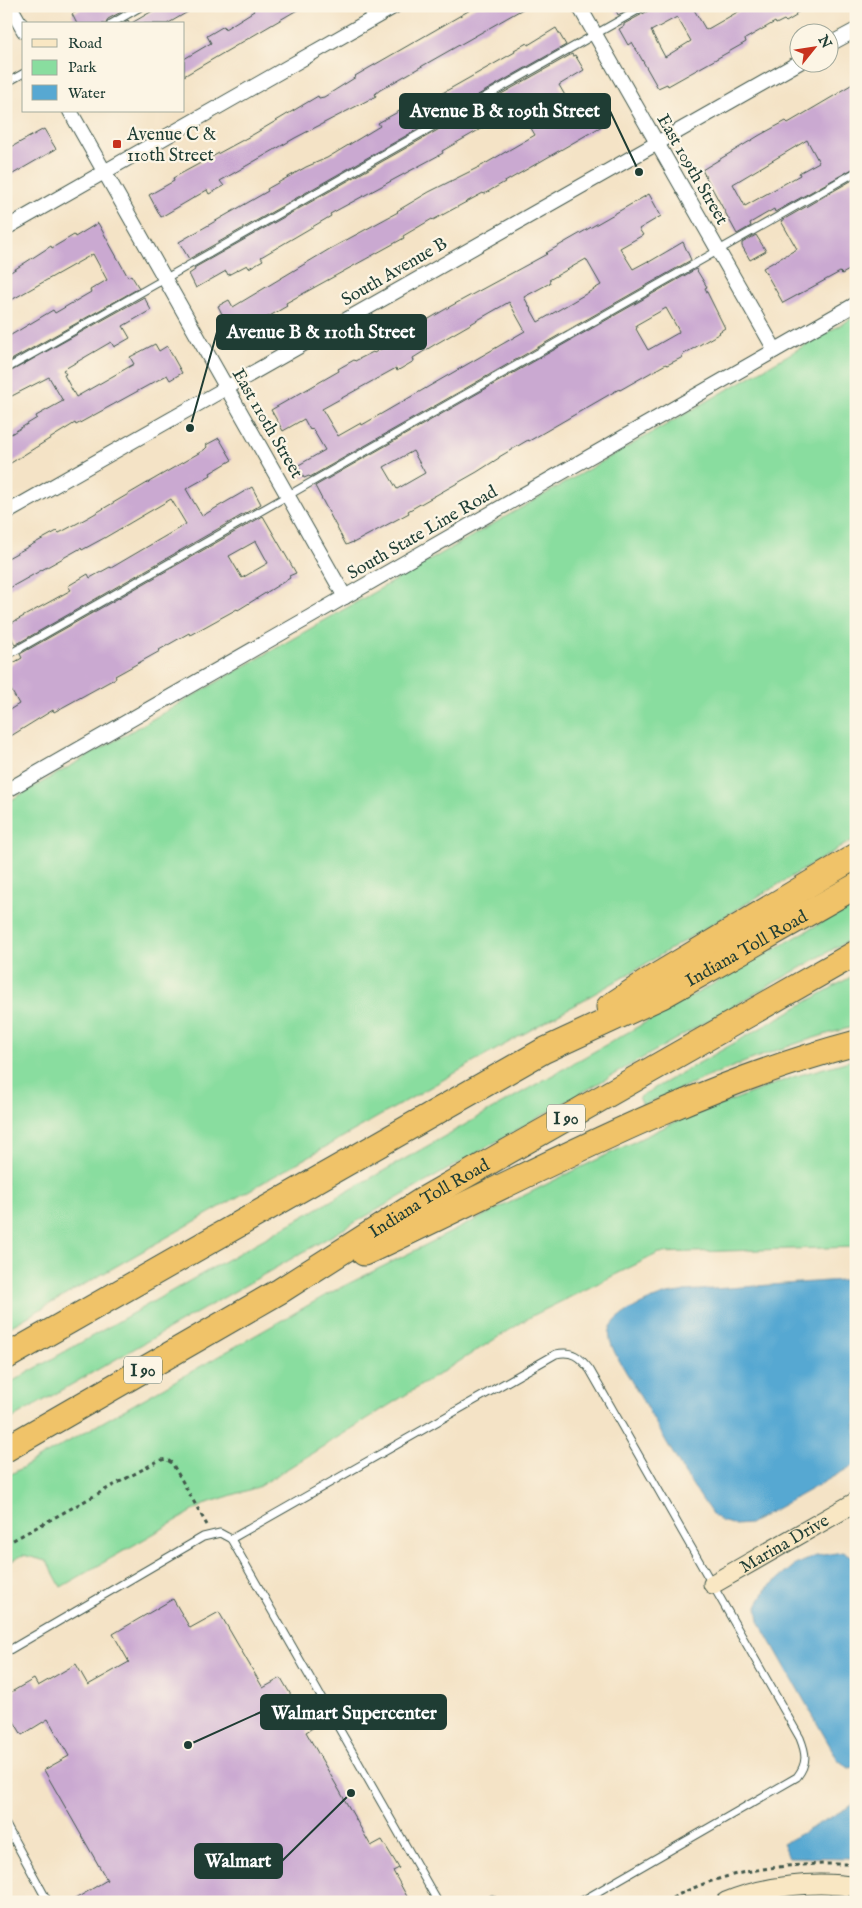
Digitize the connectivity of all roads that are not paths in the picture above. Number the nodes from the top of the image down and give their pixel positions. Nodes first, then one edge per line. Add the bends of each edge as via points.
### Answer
1 (10, 6) edge
2 (142, 6) edge
3 (395, 6) edge
4 (579, 6) edge
5 (645, 6) edge
6 (114, 22) edge
7 (22, 27) edge
8 (856, 30) edge
9 (595, 35) junction
10 (840, 39) edge
11 (790, 68) edge
12 (22, 74) edge
13 (6, 83) edge
14 (71, 112) edge
15 (657, 143) junction
16 (104, 172) junction
17 (856, 172) edge
18 (6, 228) edge
19 (718, 251) junction
20 (165, 279) junction
21 (856, 304) edge
22 (775, 350) junction
23 (6, 369) edge
24 (226, 388) junction
25 (287, 496) junction
26 (6, 513) edge
27 (345, 597) junction
28 (6, 656) edge
29 (6, 791) edge
30 (856, 856) edge
31 (856, 886) edge
32 (856, 953) edge
33 (856, 1043) edge
34 (543, 1051) junction
35 (280, 1291) junction
36 (6, 1357) edge
37 (6, 1449) edge
38 (856, 1502) edge
39 (231, 1539) junction
40 (713, 1584) junction
41 (6, 1652) edge
42 (6, 1825) edge
43 (856, 1888) edge
44 (48, 1902) edge
45 (438, 1902) edge
46 (488, 1902) edge
47 (493, 1902) edge
48 (580, 1902) edge
49 (726, 1902) edge

1 - 7 street
2 - 6 lane
3 - 16 street
4 - 9 street, East 109th Street
5 - 9 lane
8 - 10 street
9 - 15 street, East 109th Street
9 - 20 lane
11 - 15 street, South Avenue B
12 - 13 lane
14 - 16 street, East 110th Street
15 - 19 street, East 109th Street
15 - 24 street, South Avenue B
16 - 18 street
16 - 20 street, East 110th Street
17 - 19 lane
19 - 22 street, East 109th Street
19 - 25 lane
20 - 23 lane
20 - 24 street, East 110th Street
21 - 22 street, South State Line Road
22 - 27 street, South State Line Road
24 - 25 street, East 110th Street
24 - 26 street, South Avenue B
25 - 27 street, East 110th Street
25 - 28 lane
27 - 29 street, South State Line Road
30 - 34 highway via 650,980
31 - 34 highway, Indiana Toll Road via 662,996
32 - 35 highway, Indiana Toll Road / I 90 via 426,1198
33 - 35 highway via 711,1092 603,1139
34 - 36 highway, Indiana Toll Road
35 - 37 highway, Indiana Toll Road / I 90
38 - 40 street, Marina Drive
39 - 40 lane via 556,1354 566,1352 574,1354 590,1370
39 - 41 lane via 220,1533 203,1537
39 - 45 lane
40 - 48 lane via 800,1738 806,1760 803,1769 797,1776
42 - 44 lane
43 - 49 street via 842,1885 784,1886
46 - 47 lane via 492,1899

